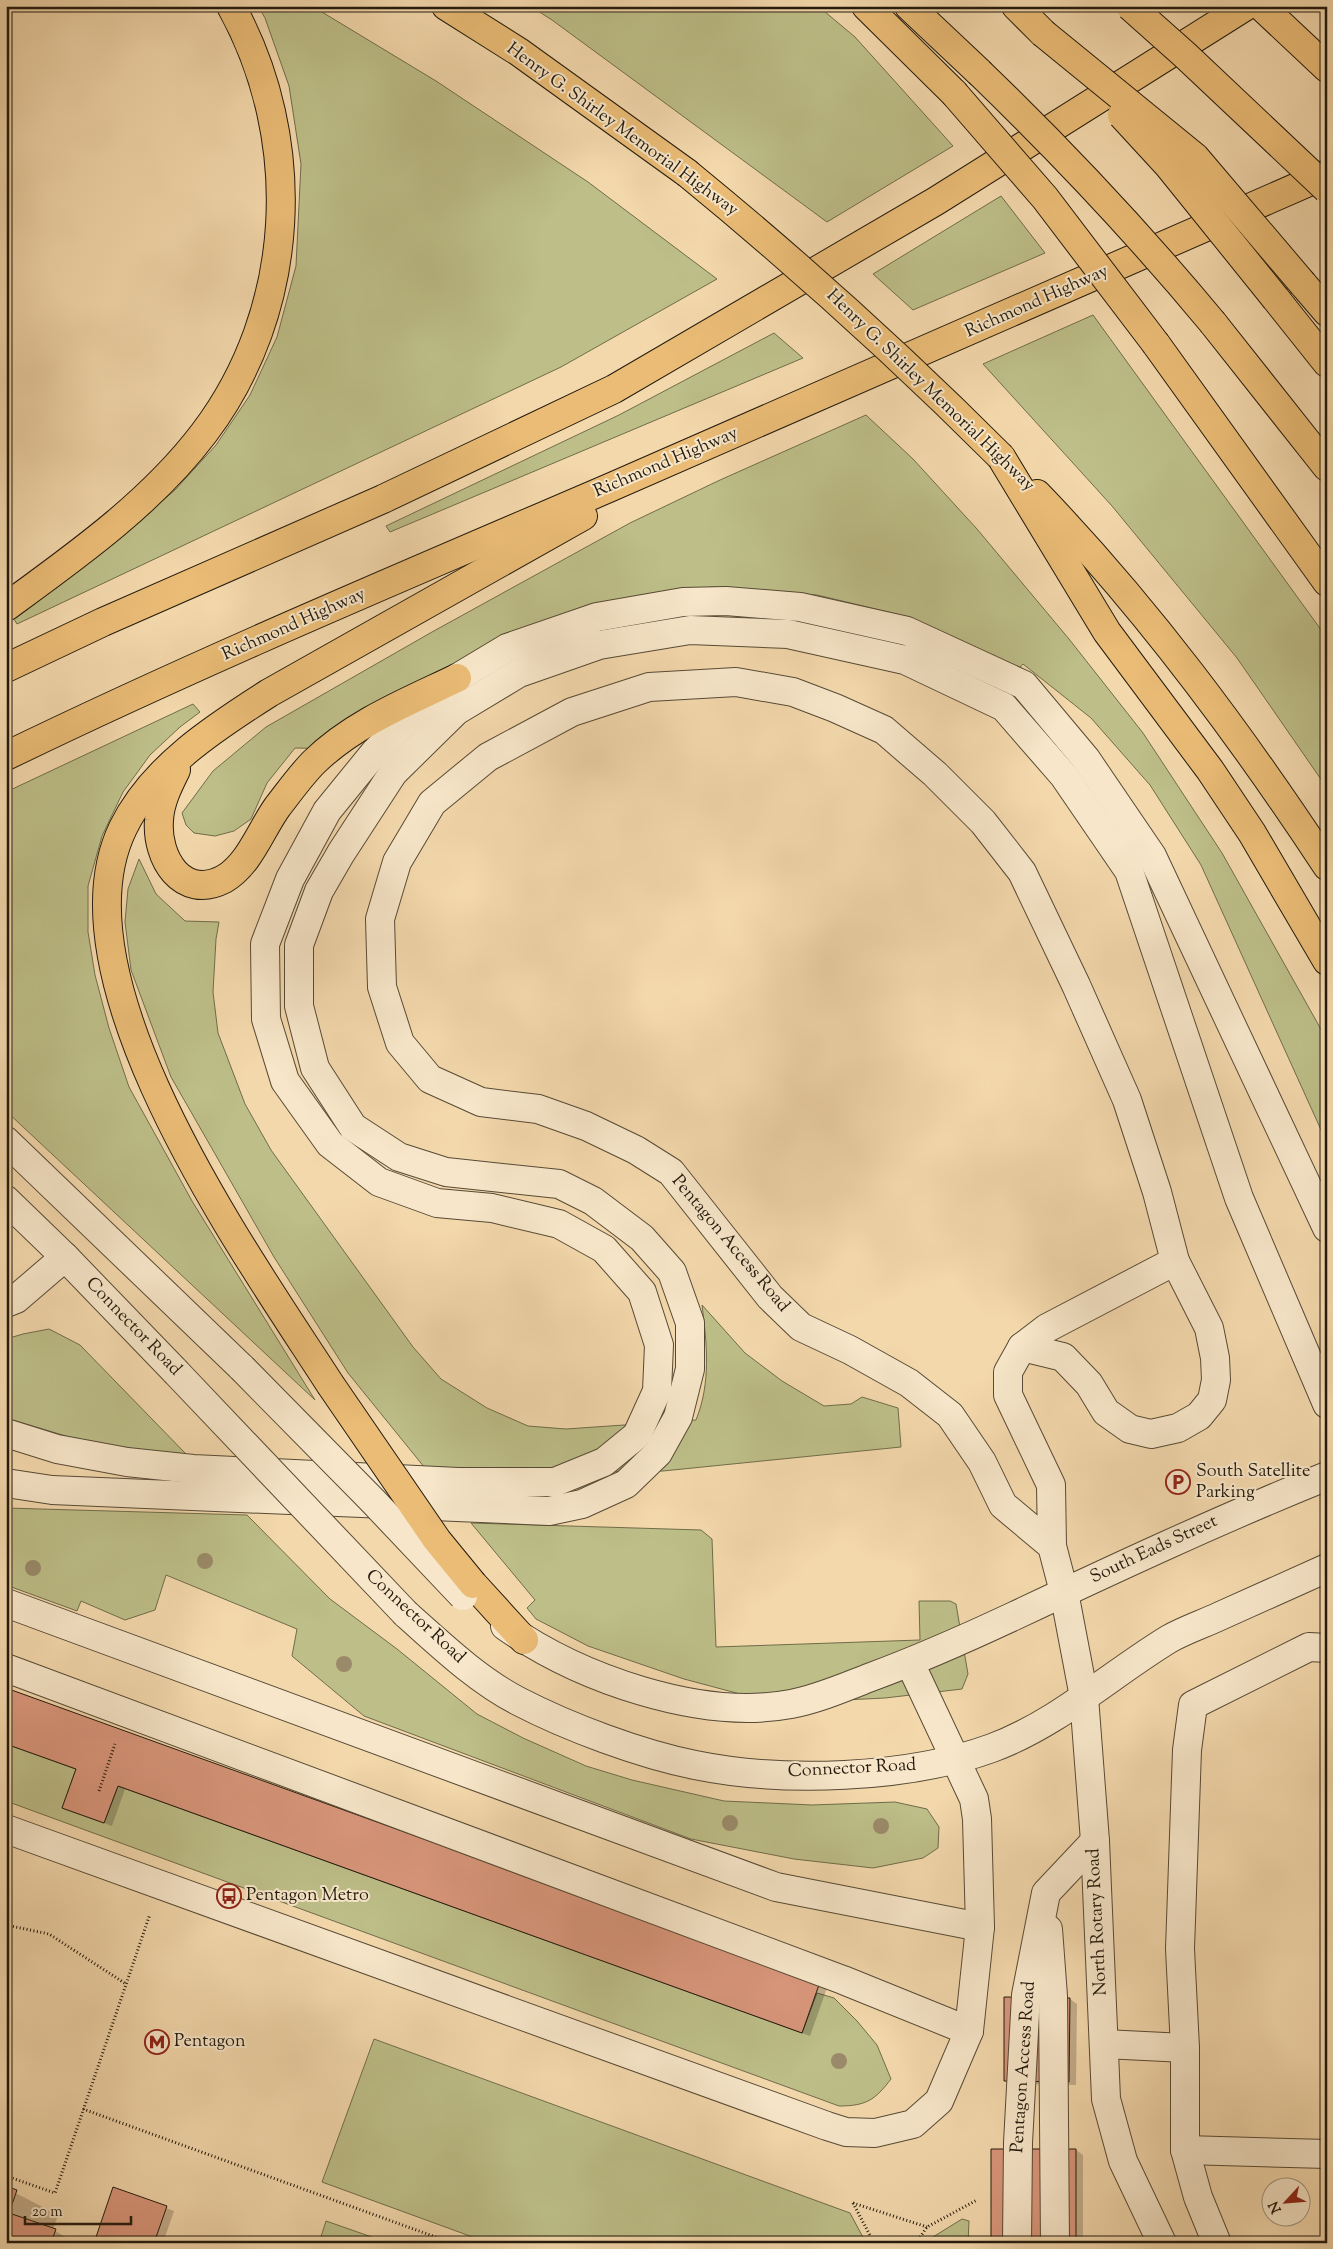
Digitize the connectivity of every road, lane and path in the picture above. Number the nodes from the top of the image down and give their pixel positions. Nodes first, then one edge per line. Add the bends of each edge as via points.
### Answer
1 (231, 6) edge
2 (446, 6) edge
3 (866, 6) edge
4 (909, 6) edge
5 (1016, 6) edge
6 (1130, 6) edge
7 (1246, 6) edge
8 (1261, 6) edge
9 (1043, 33) junction
10 (1327, 68) edge
11 (1327, 174) edge
12 (1327, 189) edge
13 (1327, 312) edge
14 (1327, 363) edge
15 (712, 443) junction
16 (1001, 457) junction
17 (1327, 467) edge
18 (1327, 582) edge
19 (6, 607) edge
20 (6, 668) edge
21 (457, 678) junction
22 (190, 748) junction
23 (6, 756) edge
24 (1327, 866) edge
25 (1327, 961) edge
26 (6, 1141) edge
27 (6, 1200) edge
28 (1327, 1228) edge
29 (65, 1257) junction
30 (1175, 1261) junction
31 (6, 1304) edge
32 (1022, 1347) junction
33 (1327, 1404) edge
34 (6, 1433) edge
35 (1327, 1476) edge
36 (6, 1483) edge
37 (1052, 1546) junction
38 (1327, 1568) edge
39 (468, 1590) junction
40 (1064, 1592) junction
41 (6, 1603) edge
42 (524, 1640) joint
43 (1327, 1648) edge
44 (910, 1663) junction
45 (6, 1668) edge
46 (1084, 1697) junction
47 (126, 1712) junction
48 (956, 1759) junction
49 (99, 1791) dead end
50 (6, 1829) edge
51 (1095, 1841) junction
52 (159, 1885) junction
53 (1046, 1893) junction
54 (6, 1925) edge
55 (980, 1928) junction
56 (126, 1984) junction
57 (969, 2031) junction
58 (1104, 2044) junction
59 (1185, 2048) junction
60 (83, 2110) junction
61 (1185, 2150) junction
62 (1327, 2154) edge
63 (6, 2176) edge
64 (977, 2200) dead end
65 (927, 2227) junction
66 (1216, 2241) dead end
67 (452, 2243) edge
68 (874, 2243) edge
69 (916, 2243) edge
70 (1017, 2243) edge
71 (1055, 2243) edge
72 (1162, 2243) edge

1 - 19 highway via 257,61 278,140 282,186 281,234 262,323 246,364 204,432 178,463 102,534
2 - 16 highway, Henry G. Shirley Memorial Highway, bridge via 519,52 687,173 833,297
3 - 18 highway, bridge via 954,94 1045,198 1156,344
4 - 17 highway, bridge via 1096,189 1157,256
5 - 9 highway
6 - 12 highway, bridge
7 - 20 highway via 936,201 614,388 383,499
8 - 10 highway
9 - 13 highway, bridge via 1195,157
9 - 14 highway, bridge via 1168,165
11 - 15 highway, Richmond Highway
15 - 22 highway via 269,693 224,721
15 - 23 highway, Richmond Highway via 204,665
16 - 24 highway, Henry G. Shirley Memorial Highway via 1058,516 1180,659 1240,738
16 - 25 highway via 1107,632 1205,762 1252,833
21 - 22 highway via 367,721 314,762 278,806 238,867 223,879 208,884 190,883 180,878 166,859 161,842 159,821 162,804
21 - 28 street via 507,648 597,617 683,602 726,601 800,607 906,631 1024,685 1086,760 1152,856
21 - 34 street via 424,704 375,752 327,811 290,879 266,944 266,1019 284,1081 330,1144 379,1182 438,1202 492,1208 559,1224 604,1249 642,1292 659,1345 657,1391 637,1435 604,1462 555,1482 458,1482 193,1469 136,1463 57,1449
22 - 39 highway, bridge via 151,786 124,826 116,845 109,882 107,907 111,953 116,979 144,1064 182,1143 253,1264
26 - 39 street, bridge
27 - 29 street, Connector Road
29 - 31 street
29 - 48 street, Connector Road, bridge via 406,1614 460,1662 517,1700 592,1733 695,1765 757,1773 822,1775 894,1770
30 - 32 street via 1047,1328
30 - 32 street, Pentagon Access Road via 1208,1328 1216,1380 1212,1400 1199,1416 1178,1428 1151,1434 1130,1429 1106,1412 1089,1384 1063,1356
30 - 37 street, Pentagon Access Road via 1127,1100 1022,872 983,822 884,730 794,692 736,682 649,687 572,712 488,758 432,803 396,862 380,919 382,987 400,1043 430,1079 481,1102 538,1109 586,1126 636,1150 671,1172 770,1298 801,1327 909,1383 950,1415 982,1462 1003,1505
32 - 37 street, North Rotary Road via 1008,1372 1008,1395 1051,1485
33 - 36 street via 1239,1198 1129,871 1064,776 1004,707 905,660 788,634 690,630 599,645 519,673 456,711 393,773 319,891 298,945 299,1006 315,1068 353,1127 399,1157 446,1172 559,1184 593,1201 642,1238 672,1272 690,1323 690,1369 678,1417 658,1453 626,1484 582,1504 549,1511 70,1491
35 - 40 street, South Eads Street via 1239,1511
37 - 40 street, North Rotary Road
38 - 46 street, Connector Road via 1171,1638
39 - 42 highway
40 - 44 street
40 - 46 street, North Rotary Road
41 - 55 street via 776,1887
42 - 44 street via 584,1669 652,1695 747,1707 790,1704
43 - 59 street via 1309,1647 1193,1705 1187,1750 1180,1949
44 - 48 street
45 - 47 street
46 - 48 street, Connector Road via 1037,1727 993,1748
46 - 51 street, North Rotary Road
47 - 49 path
47 - 57 street
48 - 55 street via 974,1799 977,1819
50 - 52 street
51 - 53 street
51 - 58 street, North Rotary Road
52 - 56 path
52 - 57 street via 846,2132 875,2133 913,2124 939,2101
53 - 70 street, Pentagon Access Road via 1026,1995 1018,2143
53 - 71 street, Pentagon Access Road via 1053,1996
54 - 56 path via 49,1934
55 - 57 street
56 - 60 path
58 - 59 street
58 - 72 street, North Rotary Road via 1106,2099 1123,2162
59 - 61 street
60 - 63 path via 55,2193
60 - 67 path
61 - 62 street
61 - 66 street via 1198,2197
64 - 65 path
65 - 68 path via 853,2203
65 - 69 path

